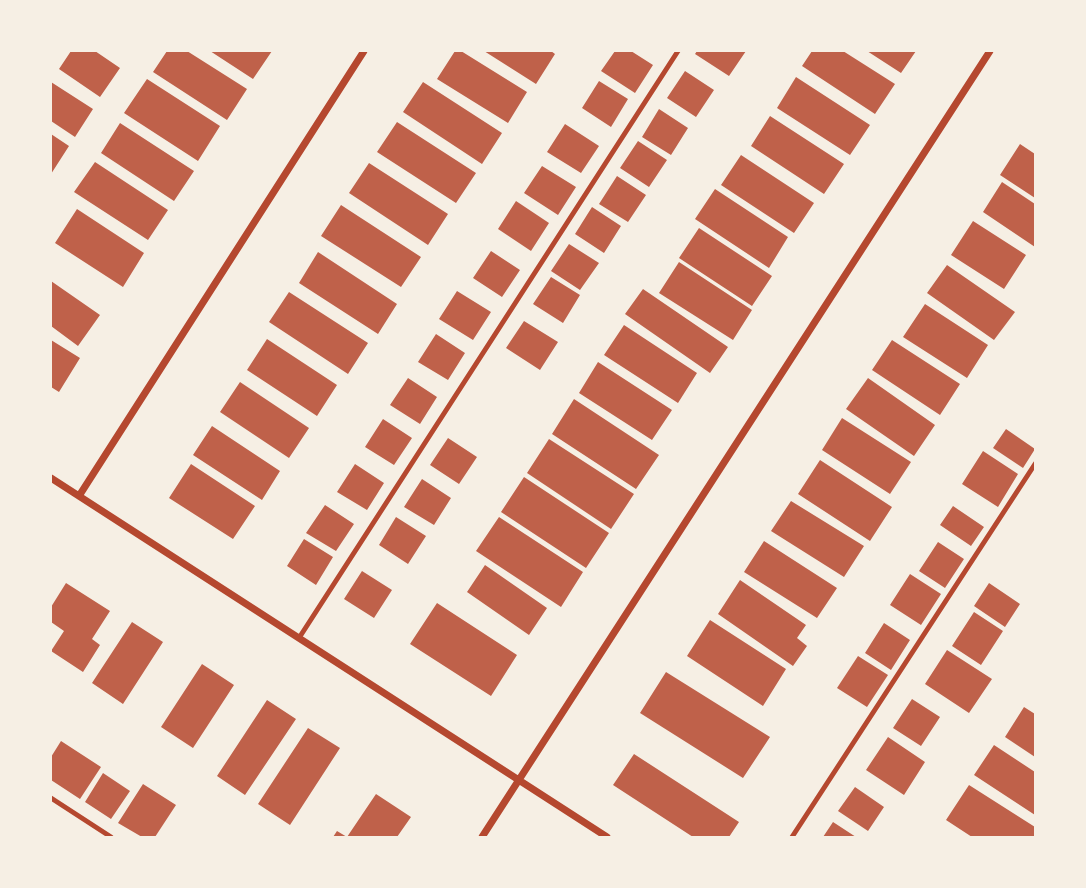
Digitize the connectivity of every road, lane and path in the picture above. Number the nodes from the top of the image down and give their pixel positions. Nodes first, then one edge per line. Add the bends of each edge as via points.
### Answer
1 (364, 51) edge
2 (678, 51) edge
3 (990, 51) edge
4 (1035, 464) edge
5 (51, 478) edge
6 (79, 496) junction
7 (299, 638) junction
8 (519, 781) junction
9 (51, 798) edge
10 (111, 837) edge
11 (482, 837) edge
12 (607, 837) edge
13 (792, 837) edge

1 - 6 street
2 - 7 lane
3 - 8 street
4 - 13 lane
5 - 6 street
6 - 7 street
7 - 8 street
8 - 11 street
8 - 12 street
9 - 10 lane

